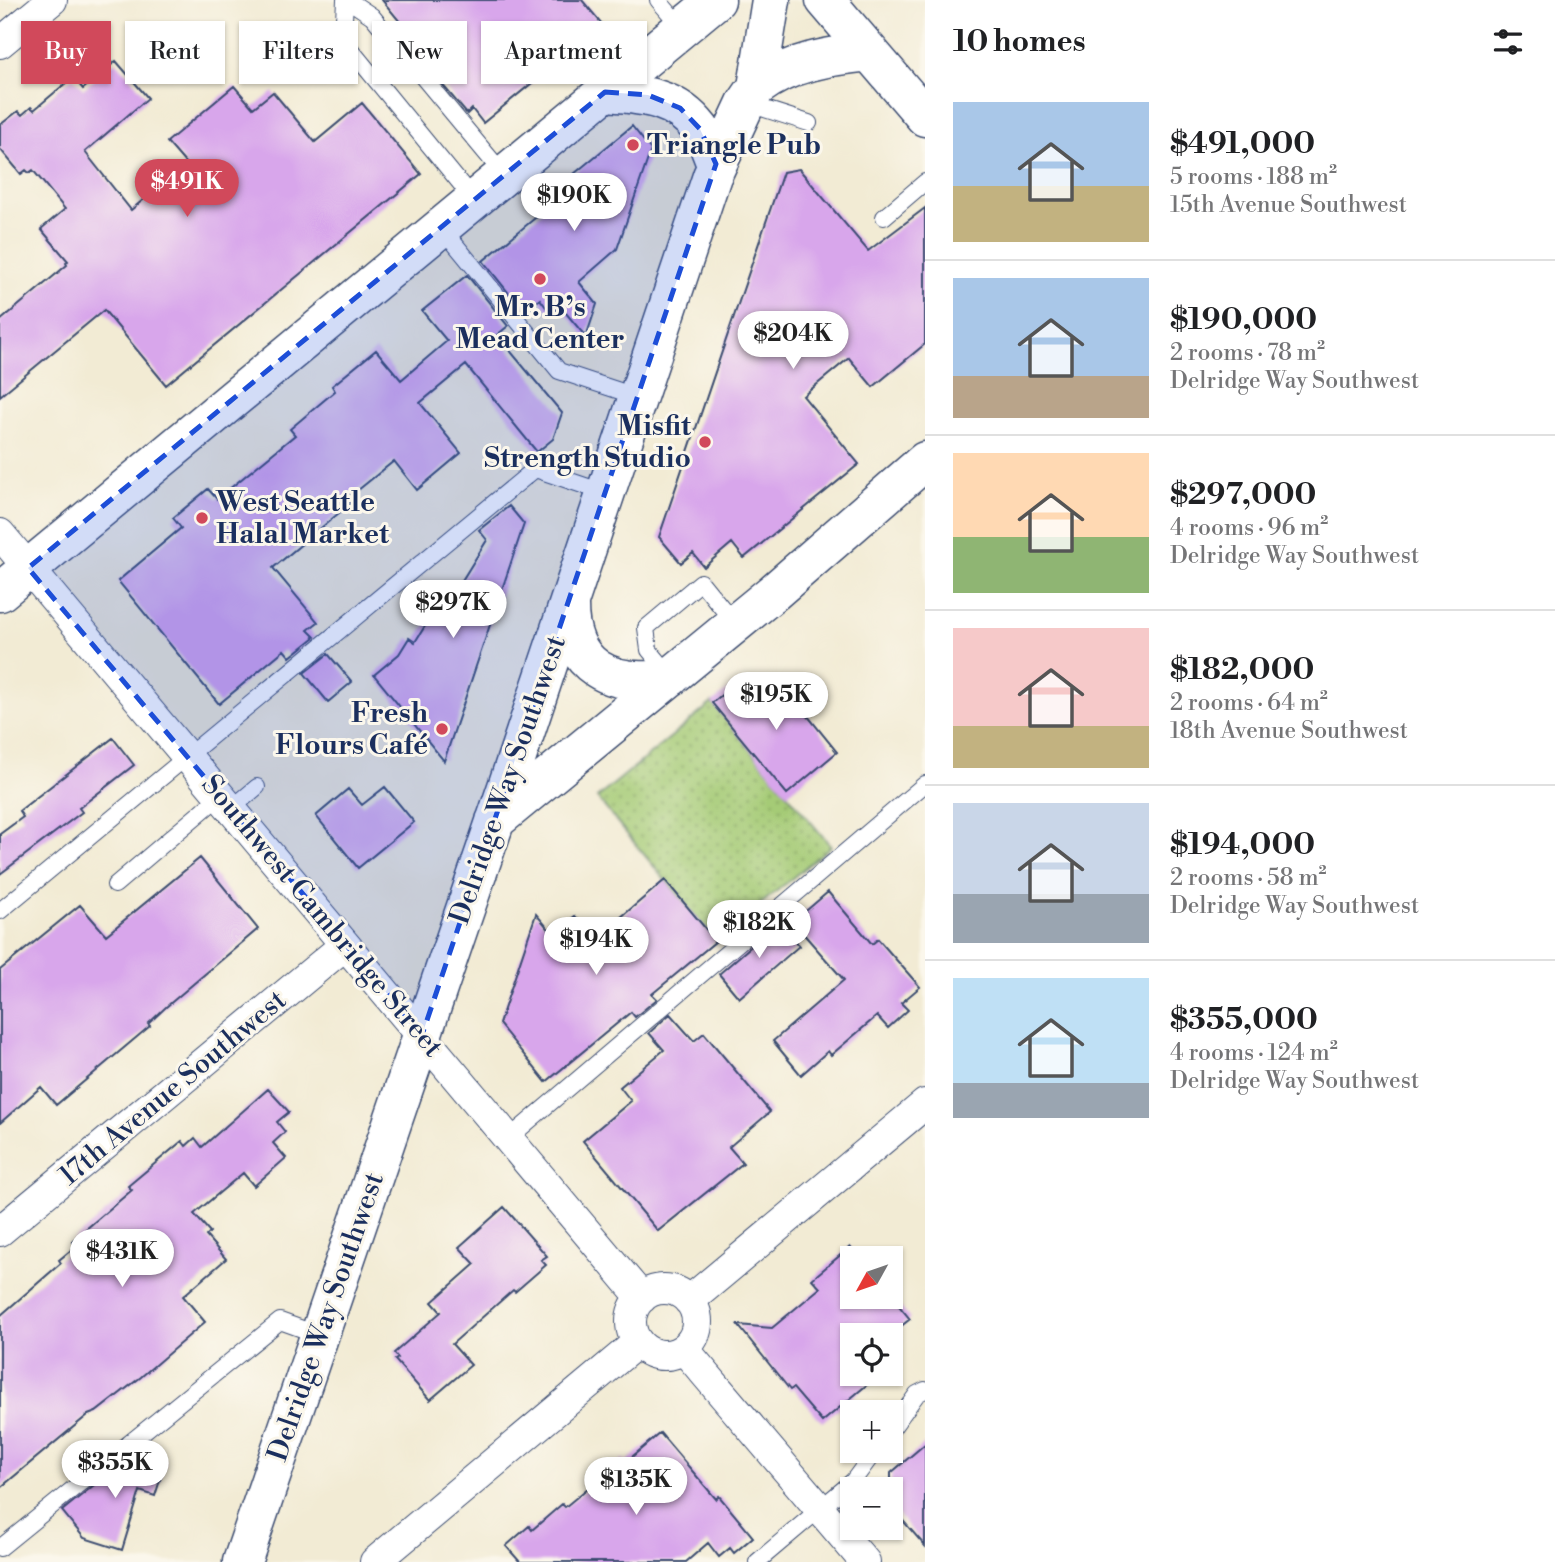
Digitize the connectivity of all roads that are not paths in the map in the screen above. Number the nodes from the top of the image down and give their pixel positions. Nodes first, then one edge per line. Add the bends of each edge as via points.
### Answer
1 (52, 0) edge
2 (347, 0) edge
3 (716, 0) edge
4 (771, 0) edge
5 (825, 0) edge
6 (670, 14) edge
7 (0, 43) edge
8 (869, 52) junction
9 (605, 92) junction
10 (752, 95) junction
11 (925, 117) edge
12 (809, 123) dead end
13 (716, 164) junction
14 (504, 175) junction
15 (925, 182) edge
16 (474, 200) junction
17 (884, 217) dead end
18 (441, 228) junction
19 (638, 397) junction
20 (925, 461) edge
21 (606, 493) junction
22 (0, 534) edge
23 (14, 580) edge
24 (569, 601) junction
25 (736, 624) junction
26 (671, 677) junction
27 (187, 756) junction
28 (925, 784) edge
29 (257, 787) dead end
30 (226, 802) junction
31 (495, 821) junction
32 (115, 885) dead end
33 (0, 911) edge
34 (345, 945) junction
35 (422, 1035) junction
36 (925, 1104) edge
37 (509, 1138) junction
38 (0, 1231) edge
39 (642, 1298) junction
40 (689, 1301) junction
41 (319, 1335) junction
42 (638, 1342) junction
43 (684, 1349) junction
44 (925, 1390) edge
45 (903, 1413) edge
46 (866, 1463) edge
47 (822, 1509) junction
48 (0, 1548) edge
49 (242, 1562) edge
50 (375, 1562) edge
51 (757, 1562) edge
52 (865, 1562) edge

1 - 7 street
2 - 14 lane via 372,16
2 - 16 lane via 342,40
3 - 6 main road
4 - 10 main road, Delridge Way Southwest
5 - 8 main road
6 - 9 main road
8 - 10 main road via 791,66
8 - 11 main road
9 - 13 main road via 648,95 680,108 700,129
9 - 14 main road
10 - 12 lane
10 - 13 main road, Delridge Way Southwest
13 - 19 main road, Delridge Way Southwest
14 - 16 main road
15 - 17 lane
16 - 18 main road
18 - 19 lane via 559,371
18 - 23 main road
19 - 21 main road, Delridge Way Southwest
20 - 25 main road
21 - 24 main road, Delridge Way Southwest
21 - 27 lane via 535,469
22 - 23 street, Southwest Cambridge Street
23 - 27 street, Southwest Cambridge Street
24 - 26 main road via 573,638 595,667 629,681
24 - 31 main road, Delridge Way Southwest
25 - 26 main road
25 - 26 lane via 701,582 646,628 649,650
26 - 31 main road
27 - 30 street, Southwest Cambridge Street
27 - 33 lane
28 - 37 lane
29 - 30 lane
30 - 32 lane
30 - 34 street, Southwest Cambridge Street
31 - 35 main road, Delridge Way Southwest
34 - 35 street, Southwest Cambridge Street
34 - 38 street, 17th Avenue Southwest
35 - 37 street, Southwest Cambridge Street
35 - 41 main road, Delridge Way Southwest
36 - 40 street
37 - 39 street, Southwest Cambridge Street
39 - 40 street via 665,1289
39 - 42 street via 631,1322
40 - 43 street via 697,1328
41 - 48 lane via 279,1321
41 - 49 main road, Delridge Way Southwest
42 - 43 street via 654,1354 676,1354
42 - 50 street
43 - 47 street
44 - 45 lane
46 - 47 lane
47 - 51 lane
47 - 52 street

